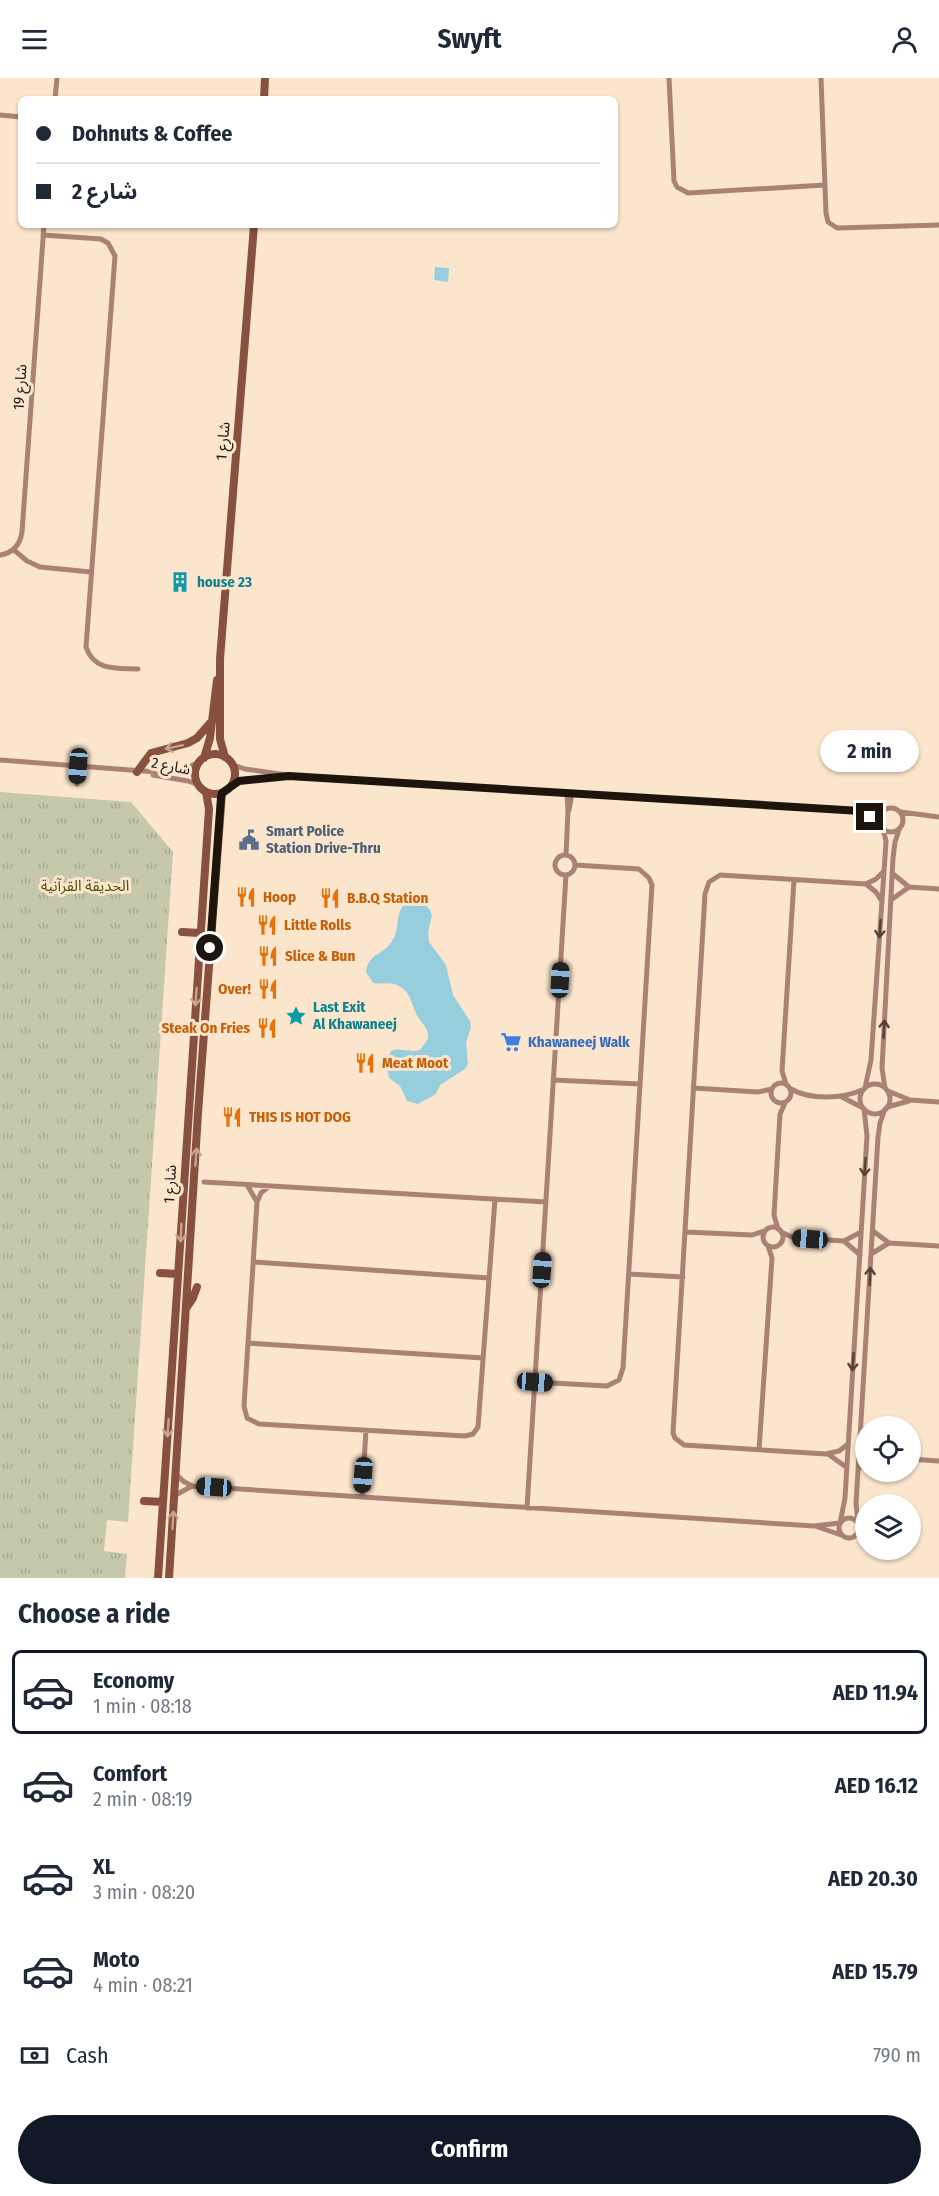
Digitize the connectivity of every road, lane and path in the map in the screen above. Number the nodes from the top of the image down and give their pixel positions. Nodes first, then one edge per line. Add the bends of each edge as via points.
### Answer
1 (57, 78) edge
2 (265, 78) edge
3 (669, 78) edge
4 (821, 78) edge
5 (55, 96) edge
6 (264, 96) edge
7 (0, 115) edge
8 (18, 117) edge
9 (825, 185) junction
10 (939, 225) edge
11 (44, 228) edge
12 (254, 228) edge
13 (43, 235) junction
14 (14, 550) junction
15 (0, 555) edge
16 (91, 572) junction
17 (220, 659) junction
18 (138, 669) dead end
19 (212, 720) junction
20 (225, 757) junction
21 (0, 760) edge
22 (202, 760) junction
23 (233, 765) junction
24 (78, 766) junction
25 (137, 772) junction
26 (289, 776) junction
27 (233, 783) junction
28 (77, 784) dead end
29 (199, 786) junction
30 (207, 792) junction
31 (222, 793) junction
32 (570, 793) junction
33 (861, 811) junction
34 (882, 811) junction
35 (901, 812) junction
36 (923, 816) junction
37 (939, 817) edge
38 (881, 826) junction
39 (901, 827) junction
40 (566, 855) junction
41 (575, 866) junction
42 (884, 871) junction
43 (892, 873) junction
44 (566, 875) junction
45 (794, 880) junction
46 (866, 884) junction
47 (909, 887) junction
48 (939, 889) edge
49 (891, 900) junction
50 (882, 902) junction
51 (182, 932) dead end
52 (200, 933) junction
53 (782, 1071) junction
54 (554, 1080) junction
55 (640, 1084) junction
56 (786, 1084) junction
57 (774, 1087) junction
58 (693, 1088) junction
59 (865, 1088) junction
60 (791, 1089) junction
61 (886, 1089) junction
62 (758, 1092) junction
63 (801, 1094) junction
64 (841, 1096) junction
65 (774, 1100) junction
66 (910, 1100) junction
67 (787, 1101) junction
68 (939, 1102) edge
69 (864, 1108) junction
70 (886, 1108) junction
71 (780, 1114) junction
72 (204, 1182) dead end
73 (247, 1185) junction
74 (269, 1186) junction
75 (495, 1199) junction
76 (257, 1202) junction
77 (546, 1202) junction
78 (774, 1215) junction
79 (766, 1230) junction
80 (779, 1230) junction
81 (873, 1231) junction
82 (686, 1232) junction
83 (861, 1232) junction
84 (752, 1235) junction
85 (794, 1238) junction
86 (764, 1240) junction
87 (844, 1241) junction
88 (779, 1244) junction
89 (890, 1244) junction
90 (768, 1246) junction
91 (939, 1246) edge
92 (871, 1254) junction
93 (860, 1255) junction
94 (772, 1258) junction
95 (253, 1263) junction
96 (160, 1273) dead end
97 (178, 1274) junction
98 (628, 1274) junction
99 (683, 1277) junction
100 (489, 1278) junction
101 (197, 1287) dead end
102 (186, 1307) junction
103 (248, 1343) junction
104 (483, 1358) junction
105 (535, 1382) junction
106 (862, 1416) edge
107 (366, 1430) junction
108 (848, 1444) junction
109 (759, 1450) junction
110 (828, 1454) junction
111 (921, 1460) edge
112 (939, 1461) edge
113 (847, 1468) junction
114 (176, 1474) junction
115 (192, 1486) junction
116 (174, 1496) junction
117 (362, 1497) junction
118 (144, 1502) dead end
119 (163, 1502) junction
120 (527, 1508) junction
121 (855, 1521) edge
122 (840, 1523) junction
123 (814, 1526) junction
124 (841, 1536) junction
125 (855, 1537) edge
126 (158, 1578) edge
127 (169, 1578) edge

1 - 5 street
2 - 6 street
3 - 9 street via 674,181 681,191
4 - 9 street
7 - 8 street
9 - 10 street via 826,218 837,228
11 - 13 street, شارع 19
12 - 17 street, شارع 1
13 - 14 street, شارع 19 via 22,532
13 - 16 street via 101,239 115,256
14 - 15 street
14 - 16 street via 40,567
16 - 18 street via 86,638 89,656 103,667
17 - 19 street, شارع 1
17 - 20 street, شارع 1 via 220,739
19 - 22 street, شارع 1 via 209,746
19 -> 25 street via 188,743 151,753
20 - 22 street via 212,754
20 - 23 street
21 - 24 street, شارع 2
22 - 25 street, شارع 2 via 183,770
22 - 29 street via 196,774
23 - 26 street
23 - 27 street
24 - 25 street, شارع 2
24 - 28 street
25 - 29 street, شارع 2
26 - 27 street
26 - 32 street
27 - 31 street
29 - 30 street
30 - 31 street
30 - 52 street, شارع 1
102 -> 31 street, شارع 1
32 - 33 street
32 - 40 street
33 - 34 street
33 - 38 street
34 - 35 street via 891,807
34 - 38 street
35 - 36 street
35 - 39 street
36 - 37 street
36 - 39 street
38 - 39 street via 892,832
38 - 42 street via 886,841
39 - 43 street via 894,842
40 - 41 street
40 - 44 street via 559,857 555,865 559,873
41 - 44 street
41 - 55 street via 639,869 650,878
42 - 46 street
42 - 50 street
43 - 47 street
43 - 49 street
44 - 54 street
45 - 46 street
45 - 53 street
45 - 58 street via 720,875 706,888
46 - 50 street
47 - 48 street
47 - 49 street
61 -> 49 street via 882,1068
50 -> 59 street via 872,1060
51 - 52 street
52 -> 97 street, شارع 1
53 - 56 street
53 - 57 street
54 - 55 street
54 - 77 street
55 - 98 street
56 - 57 street
56 - 60 street
57 - 62 street
57 - 65 street
58 - 62 street
58 - 82 street
59 - 61 street via 875,1084
59 - 64 street
59 - 69 street via 860,1098
60 - 63 street
60 - 67 street
61 - 66 street
61 - 70 street via 890,1097
62 - 65 street
63 - 64 street
63 - 67 street
64 - 69 street
65 - 67 street
65 - 71 street
66 - 68 street
66 - 70 street
67 - 71 street
69 - 70 street via 875,1113
69 -> 83 street via 867,1136
70 - 81 street via 879,1130
71 - 78 street
72 - 73 street
73 - 74 street
73 - 76 street
74 - 75 street
74 - 76 street
75 - 77 street
75 - 100 street
76 - 95 street
77 - 105 street
78 - 79 street
78 - 80 street
79 - 80 street
79 - 84 street
79 - 86 street
80 - 85 street
80 - 88 street
81 - 89 street
81 - 92 street
82 - 84 street
82 - 99 street
83 - 87 street
83 - 93 street
84 - 86 street
85 - 87 street
85 - 88 street
86 - 90 street
87 - 93 street
88 - 90 street
88 - 94 street
89 - 91 street
89 - 92 street
90 - 94 street
106 -> 92 street
93 -> 108 street
94 - 109 street
95 - 100 street
95 - 103 street
96 - 97 street
97 -> 119 street, شارع 1
98 - 99 street
98 - 105 street via 623,1368 618,1380 607,1386
99 - 109 street via 675,1438 684,1445
100 - 104 street
101 - 102 street
102 - 114 street, شارع 1
103 - 104 street
103 - 107 street via 244,1410 251,1421
104 - 107 street via 478,1427 473,1434
105 - 120 street
107 - 117 street
108 - 110 street
108 - 113 street
109 - 110 street
110 - 113 street
111 - 112 street
113 - 122 street
114 - 115 street
114 - 116 street, شارع 1
115 - 116 street
115 - 117 street
127 -> 116 street, شارع 1
117 - 120 street
118 - 119 street
119 - 126 street, شارع 1
120 - 123 street
121 - 122 street via 851,1518
122 - 123 street
122 - 124 street
123 - 124 street
124 - 125 street

